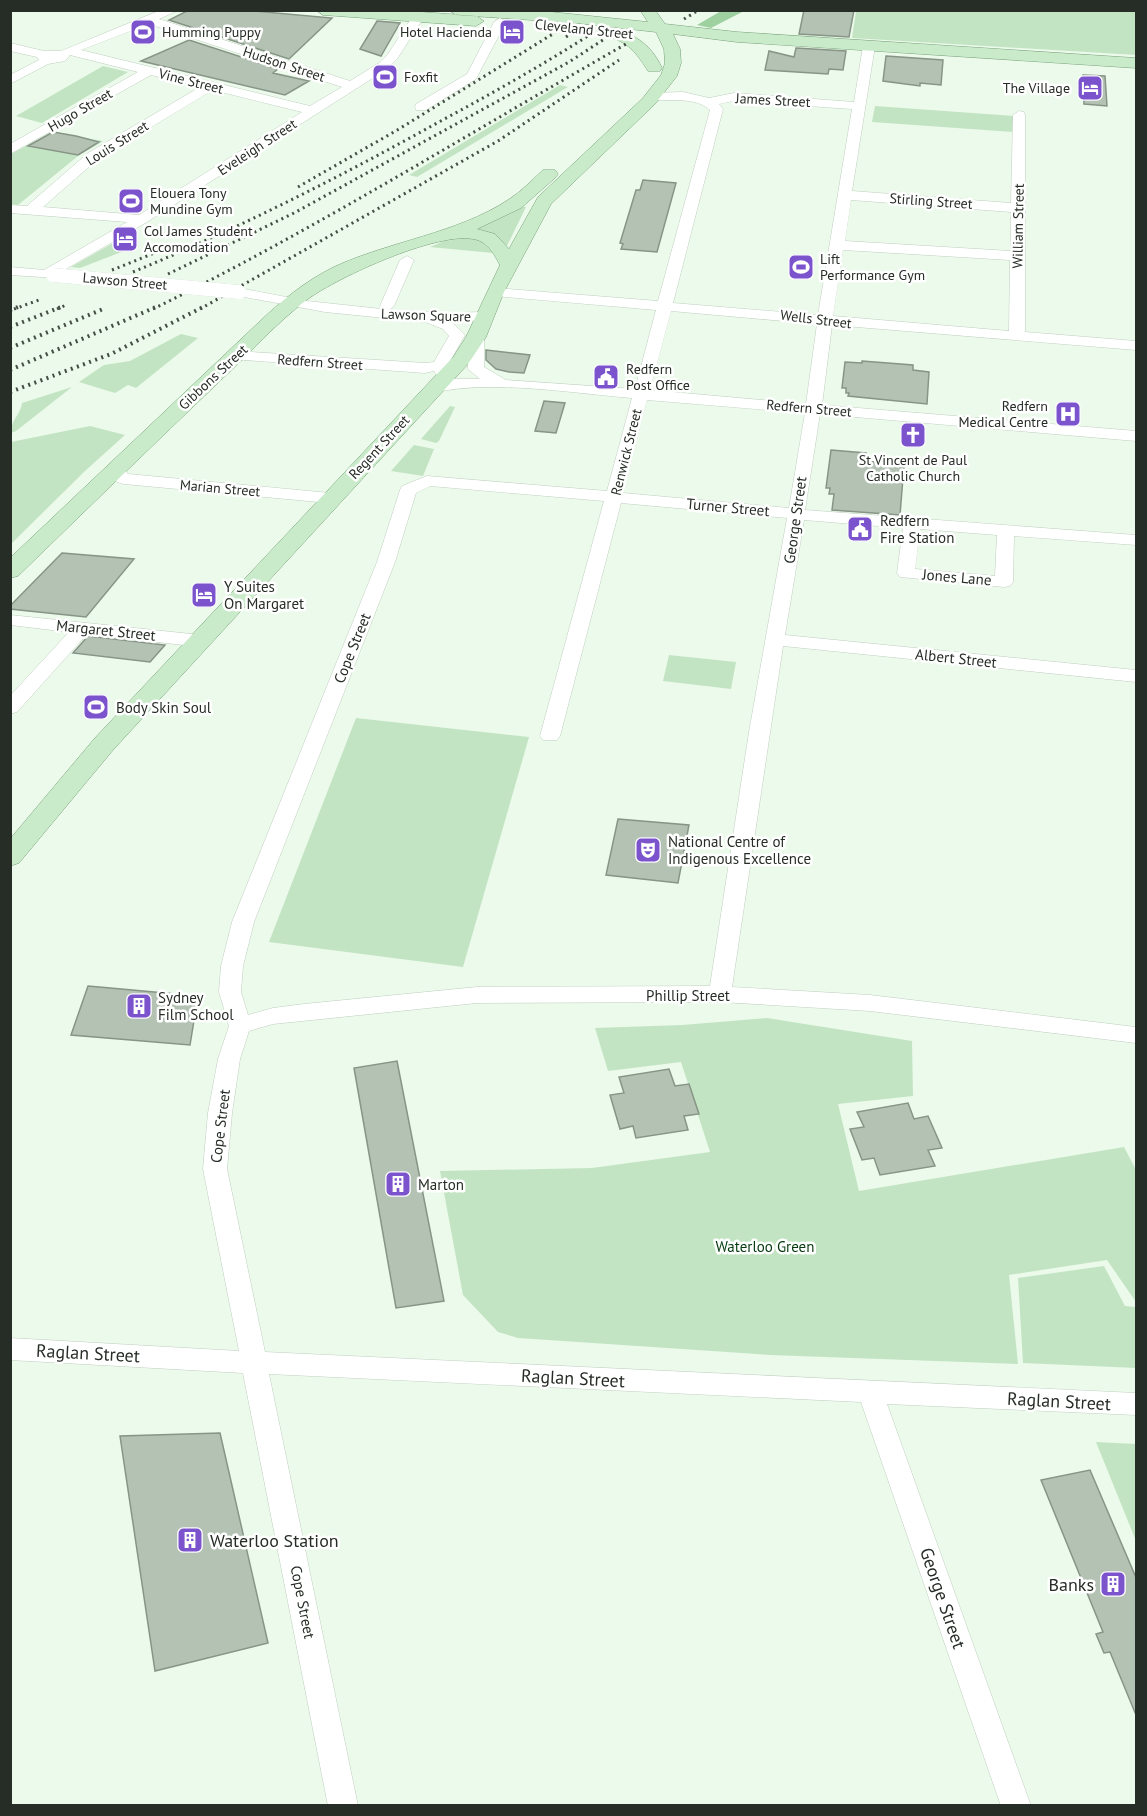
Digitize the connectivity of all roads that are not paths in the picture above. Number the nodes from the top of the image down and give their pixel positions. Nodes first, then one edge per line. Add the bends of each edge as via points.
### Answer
1 (173, 10) edge
2 (323, 10) edge
3 (456, 10) edge
4 (619, 10) edge
5 (631, 10) edge
6 (418, 17) junction
7 (576, 18) junction
8 (149, 20) junction
9 (500, 22) junction
10 (653, 27) edge
11 (600, 30) junction
12 (766, 39) junction
13 (10, 46) edge
14 (869, 46) junction
15 (64, 53) junction
16 (46, 58) junction
17 (1137, 63) edge
18 (149, 71) junction
19 (665, 72) junction
20 (10, 80) edge
21 (212, 86) junction
22 (352, 86) junction
23 (654, 96) junction
24 (703, 101) junction
25 (858, 105) junction
26 (421, 107) dead end
27 (313, 111) junction
28 (1019, 115) dead end
29 (10, 150) edge
30 (844, 195) junction
31 (1018, 208) junction
32 (10, 209) edge
33 (30, 211) junction
34 (142, 219) junction
35 (447, 234) junction
36 (837, 244) junction
37 (1017, 256) junction
38 (407, 260) dead end
39 (509, 265) junction
40 (10, 271) edge
41 (47, 274) junction
42 (10, 284) edge
43 (495, 292) junction
44 (296, 300) junction
45 (387, 306) junction
46 (663, 306) junction
47 (411, 316) junction
48 (484, 316) junction
49 (825, 318) junction
50 (476, 337) junction
51 (1017, 337) junction
52 (1137, 346) edge
53 (235, 356) junction
54 (440, 377) junction
55 (528, 386) junction
56 (641, 394) junction
57 (813, 409) junction
58 (1137, 436) edge
59 (115, 470) junction
60 (427, 481) joint
61 (615, 497) junction
62 (330, 498) junction
63 (796, 513) junction
64 (912, 523) junction
65 (1006, 529) junction
66 (1137, 540) edge
67 (10, 571) edge
68 (10, 620) edge
69 (83, 628) junction
70 (776, 640) junction
71 (201, 641) junction
72 (1137, 676) edge
73 (10, 708) edge
74 (550, 736) dead end
75 (10, 857) edge
76 (721, 994) junction
77 (240, 1026) junction
78 (1137, 1035) edge
79 (10, 1349) edge
80 (255, 1363) junction
81 (870, 1391) junction
82 (1137, 1404) edge
83 (344, 1806) edge
84 (1016, 1806) edge

1 - 8 street
2 - 6 main road, Cleveland Street
3 - 7 main road, Cleveland Street
4 - 7 main road via 599,18
5 - 10 main road
6 - 9 main road, Cleveland Street
6 - 22 street, Eveleigh Street via 393,56
7 - 10 main road, Cleveland Street
8 - 15 street
8 - 22 street, Hudson Street
9 - 11 main road, Cleveland Street
9 - 26 street via 472,76
10 - 11 main road, Cleveland Street
10 - 12 main road, Cleveland Street
10 - 19 main road via 673,51
11 - 19 main road via 636,42
12 - 14 main road, Cleveland Street
12 - 19 main road via 735,40 689,50
13 - 16 street
14 - 17 main road, Cleveland Street
14 - 25 street, George Street
15 - 16 street
15 - 18 street, Vine Street
16 - 20 street
18 - 21 street, Vine Street
18 - 29 street, Hugo Street
19 - 23 main road, Regent Street
19 - 24 street via 672,86
19 - 35 main road via 646,84 527,194 496,214
21 - 27 street, Vine Street
21 - 33 street, Louis Street via 93,156
22 - 27 street, Eveleigh Street
23 - 24 street, James Street via 672,94
23 - 39 main road, Regent Street via 548,195
24 - 25 street, James Street via 734,97
24 - 46 street, Renwick Street via 717,109
25 - 30 street, George Street
27 - 34 street, Eveleigh Street
28 - 31 street, William Street
30 - 31 street, Stirling Street
30 - 36 street, George Street
31 - 37 street, William Street
32 - 33 street
33 - 34 street
34 - 41 street, Eveleigh Street
35 - 39 main road via 491,238
35 - 44 main road, Gibbons Street via 363,260
36 - 37 street
36 - 49 street, George Street
37 - 51 street, William Street
38 - 45 street
39 - 43 main road, Regent Street
40 - 41 street, Lawson Street
41 - 42 street
41 - 44 street, Lawson Street, bridge
43 - 46 street, Wells Street
43 - 48 main road, Regent Street
44 - 45 street, Lawson Square
44 - 47 street, Lawson Square
44 - 53 main road, Gibbons Street
45 - 48 street, Lawson Square
46 - 49 street, Wells Street
46 - 56 street, Renwick Street
47 - 48 street, Lawson Square
47 - 54 street via 442,323 457,333
48 - 50 main road, Regent Street
49 - 51 street, Wells Street via 841,323
49 - 57 street, George Street
50 - 54 main road, Regent Street
50 - 55 street via 474,362 478,371 495,380
51 - 52 street, Wells Street
53 - 54 street, Redfern Street via 425,368
53 - 59 main road, Gibbons Street
54 - 55 street, Redfern Street via 449,384
54 - 62 main road, Regent Street
55 - 56 street, Redfern Street
56 - 57 street, Redfern Street
56 - 61 street, Renwick Street
57 - 58 street, Redfern Street
57 - 63 street, George Street
59 - 62 street, Marian Street via 124,479
59 - 67 main road, Gibbons Street
60 - 61 street, Turner Street
60 - 77 street, Cope Street via 408,490 386,562 243,922 230,992
61 - 63 street, Turner Street
61 - 74 street, Renwick Street
62 - 71 main road, Regent Street
63 - 64 street, Turner Street
63 - 70 street, George Street
64 - 65 street, Turner Street
64 - 65 street, Jones Lane via 906,573 1004,582
65 - 66 street, Turner Street
68 - 69 street, Margaret Street
69 - 71 street, Margaret Street
69 - 73 street
70 - 72 street, Albert Street
70 - 76 street, George Street
71 - 75 main road, Regent Street via 104,744
76 - 77 street, Phillip Street via 477,995 304,1012
76 - 78 street, Phillip Street via 870,1003
77 - 80 street, Cope Street via 227,1069 215,1169
79 - 80 street, Raglan Street
80 - 81 street, Raglan Street
80 - 83 street, Cope Street
81 - 82 street, Raglan Street
81 - 84 street, George Street

